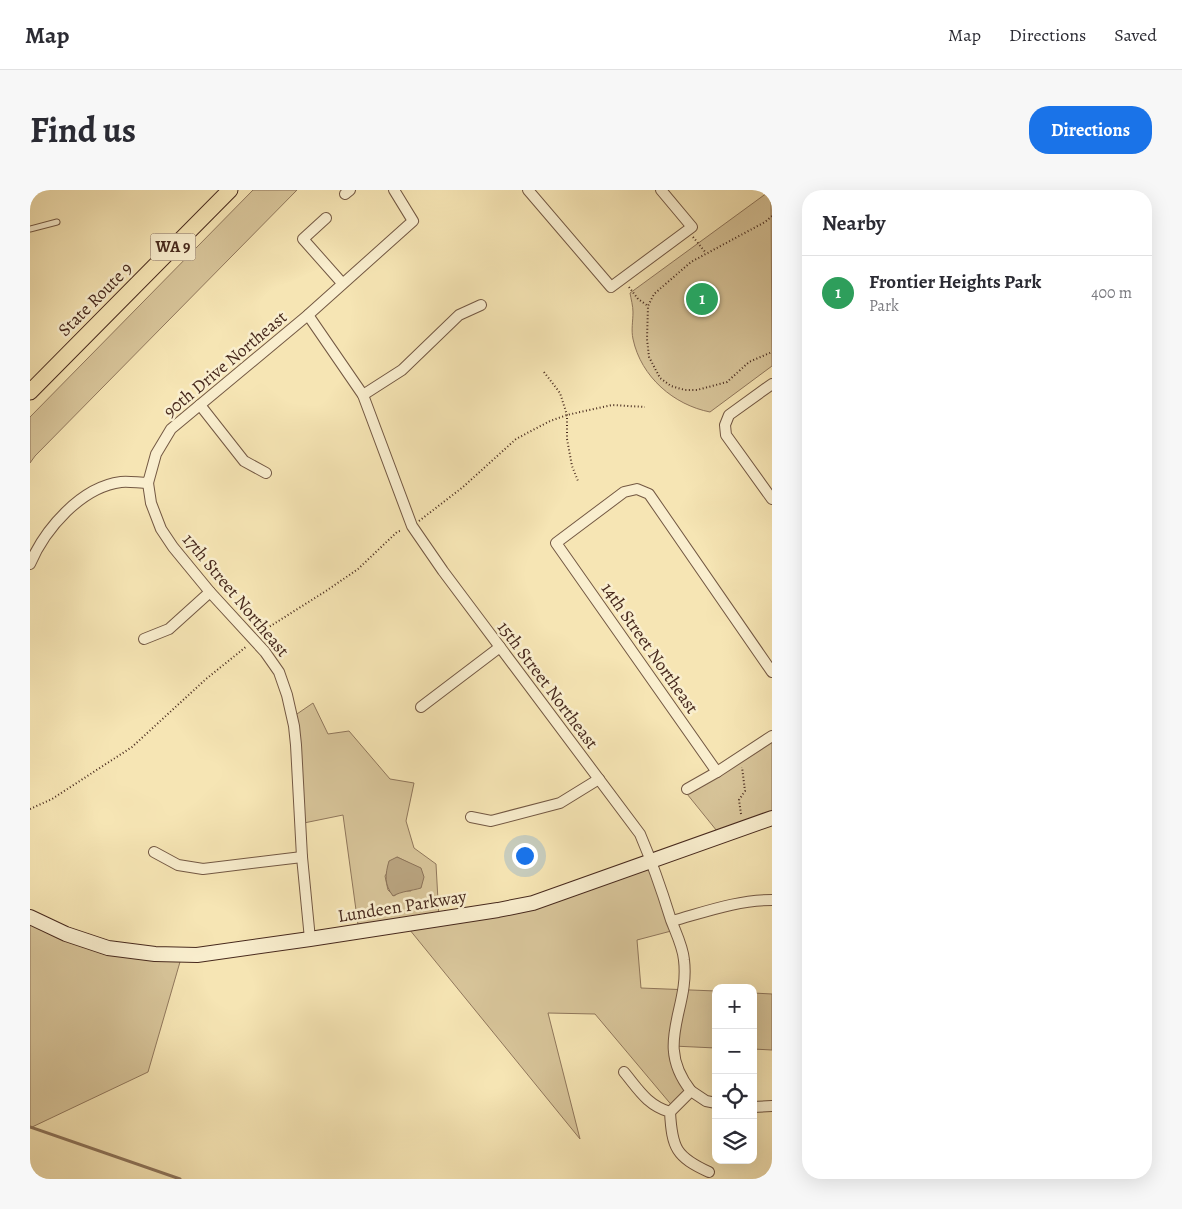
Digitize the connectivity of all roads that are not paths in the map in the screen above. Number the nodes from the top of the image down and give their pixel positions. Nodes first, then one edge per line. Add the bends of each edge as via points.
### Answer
1 (230, 190) edge
2 (394, 190) edge
3 (528, 190) edge
4 (661, 190) edge
5 (326, 218) dead end
6 (57, 222) dead end
7 (30, 229) edge
8 (342, 283) junction
9 (481, 305) dead end
10 (308, 315) junction
11 (772, 384) edge
12 (30, 392) edge
13 (364, 395) junction
14 (200, 405) junction
15 (266, 473) dead end
16 (148, 483) junction
17 (772, 499) edge
18 (30, 564) edge
19 (210, 592) junction
20 (144, 639) dead end
21 (500, 647) junction
22 (772, 672) edge
23 (421, 707) dead end
24 (772, 736) edge
25 (717, 772) junction
26 (599, 780) junction
27 (687, 789) dead end
28 (471, 818) dead end
29 (772, 818) edge
30 (154, 852) dead end
31 (302, 857) junction
32 (651, 862) junction
33 (772, 900) edge
34 (30, 917) edge
35 (672, 921) junction
36 (310, 940) junction
37 (624, 1072) dead end
38 (691, 1091) junction
39 (712, 1103) edge
40 (772, 1106) edge
41 (757, 1107) edge
42 (670, 1112) junction
43 (709, 1172) dead end

1 - 12 main road, State Route 9 / WA 9
2 - 8 street, 90th Drive Northeast via 413,221
3 - 4 street via 611,287 692,227
5 - 8 street via 303,239
6 - 7 lane
8 - 10 street, 90th Drive Northeast
9 - 13 street via 460,315 402,370
10 - 13 street, 15th Street Northeast
10 - 14 street, 90th Drive Northeast
11 - 17 street via 729,415 725,425 726,435
13 - 21 street, 15th Street Northeast via 412,526
14 - 15 street via 244,461
14 - 16 street, 90th Drive Northeast via 171,429 156,454
16 - 18 street via 121,482 86,497 63,514
16 - 19 street, 17th Street Northeast via 151,503 161,529
19 - 20 street via 170,629
19 - 31 street, 17th Street Northeast via 266,652 287,695 296,745
21 - 23 street
21 - 26 street, 15th Street Northeast
22 - 25 street, 14th Street Northeast via 650,494 637,489 624,492 556,543
24 - 25 street
25 - 27 street
26 - 28 street via 560,802 491,821
26 - 32 street, 15th Street Northeast via 640,834
29 - 32 main road, Lundeen Parkway
30 - 31 street via 178,866 203,869
31 - 36 street, 17th Street Northeast
32 - 35 street, 15th Street Northeast
32 - 36 main road, Lundeen Parkway via 533,903
33 - 35 street via 734,903
34 - 36 main road, Lundeen Parkway via 66,934 108,948 155,954 197,955
35 - 38 street, 15th Street Northeast via 686,974 672,1046 681,1079
37 - 42 street via 647,1100
38 - 39 street
38 - 42 street
40 - 41 street
42 - 43 street via 671,1134 677,1150 689,1163

